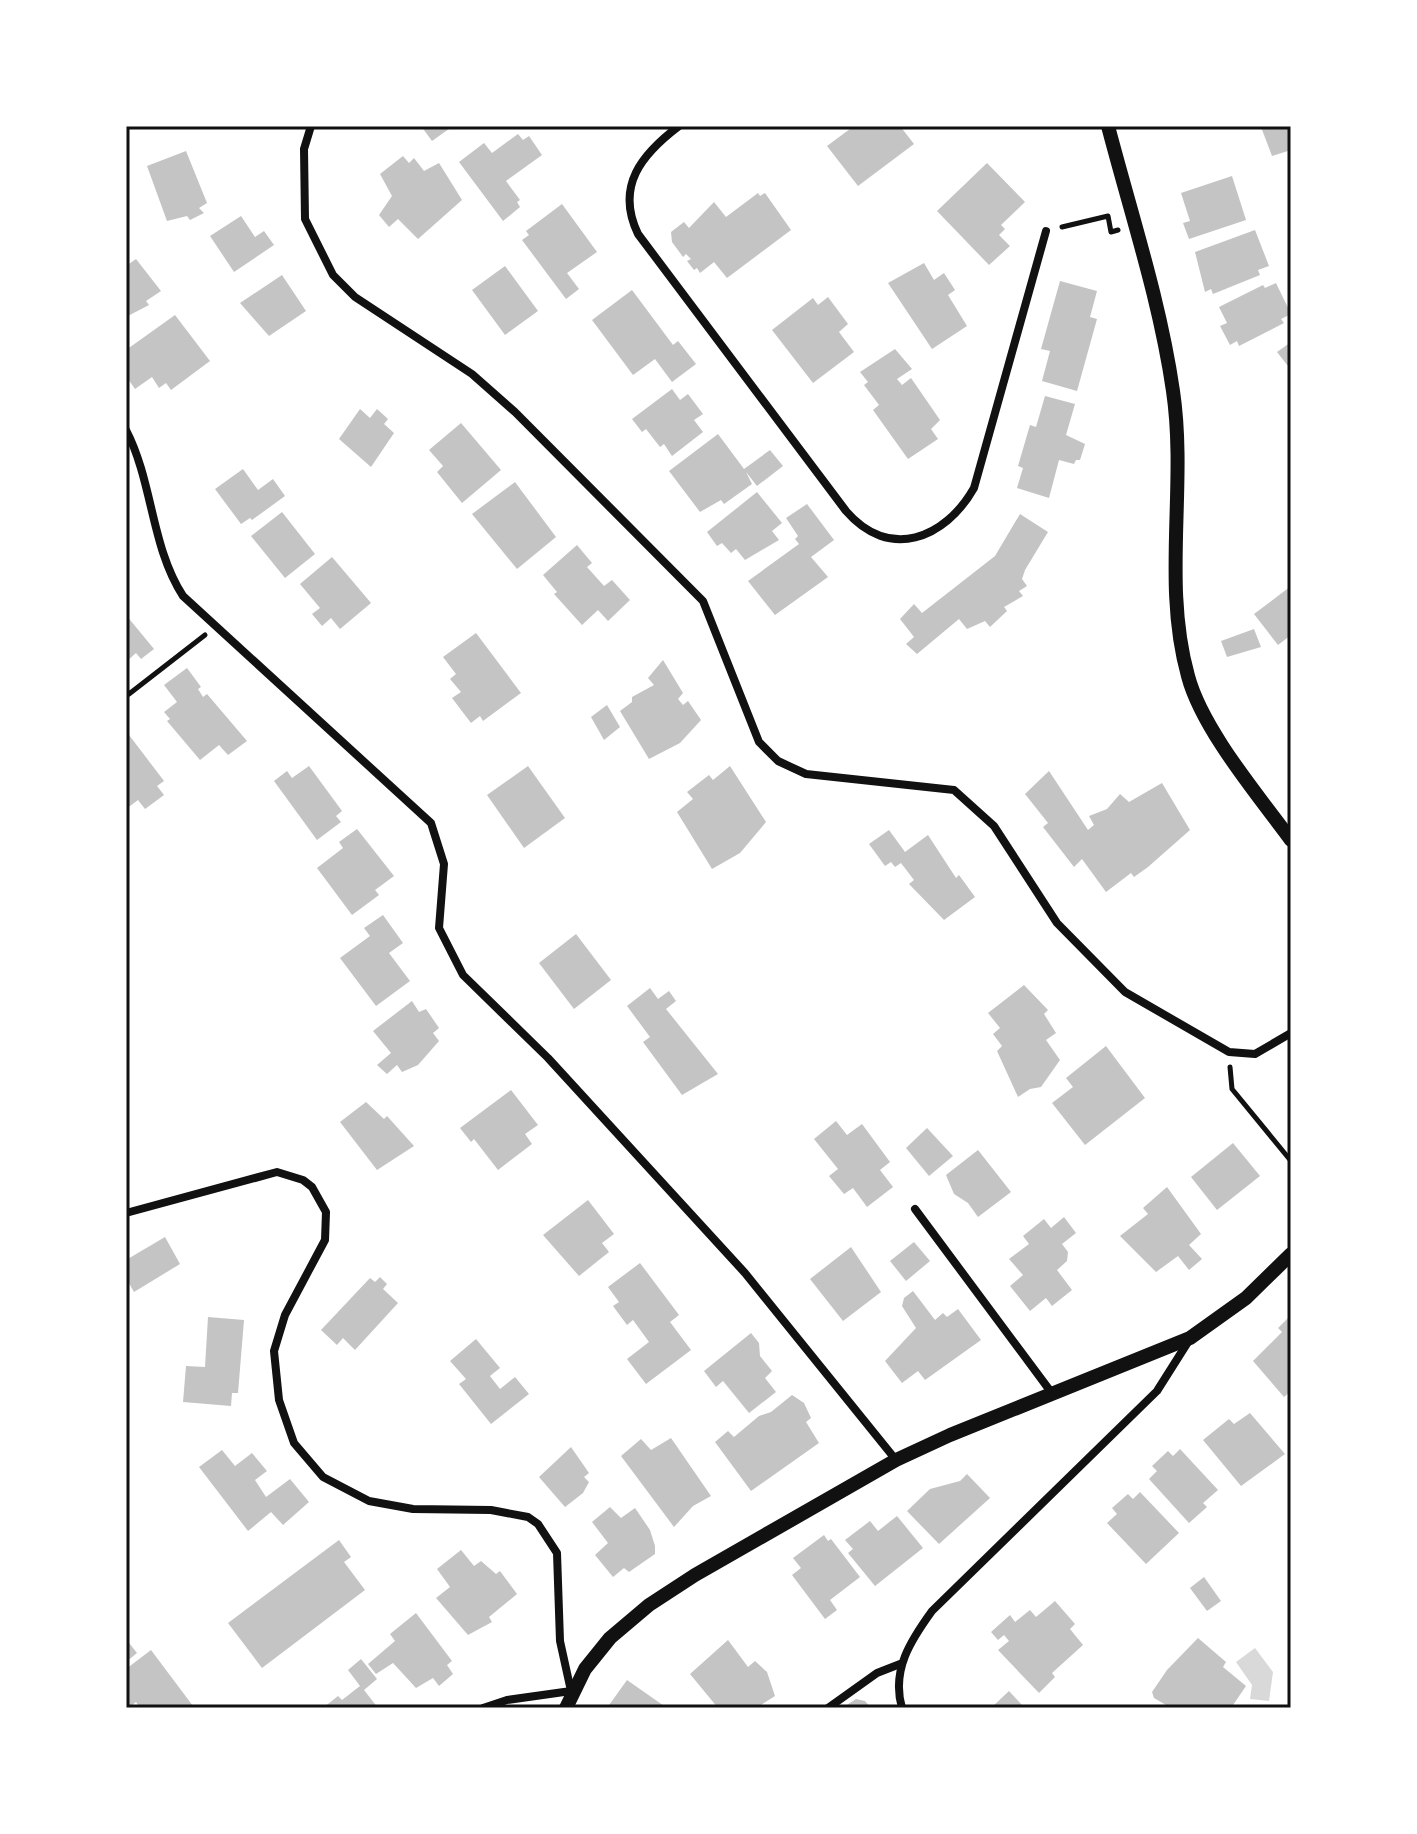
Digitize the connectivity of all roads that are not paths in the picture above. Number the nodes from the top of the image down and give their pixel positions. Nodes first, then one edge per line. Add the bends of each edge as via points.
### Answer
1 (311, 126) edge
2 (679, 126) edge
3 (1108, 126) edge
4 (1046, 231) road end
5 (126, 430) edge
6 (1291, 840) edge
7 (1291, 1033) edge
8 (915, 1209) dead end
9 (126, 1213) edge
10 (1291, 1254) edge
11 (1190, 1338) junction
12 (1051, 1392) junction
13 (896, 1460) junction
14 (900, 1664) junction
15 (571, 1691) junction
16 (483, 1708) edge
17 (566, 1708) edge
18 (828, 1708) edge
19 (902, 1708) edge

1 - 7 street via 304,149 305,219 333,275 355,297 472,374 703,601 759,742 778,761 806,774 954,790 994,826 1057,923 1125,992 1229,1052 1255,1054
2 - 4 street via 648,151 634,174 629,207 638,234 846,511 883,537 894,540 933,531 964,506 974,488
3 - 6 street via 1162,328 1174,394 1176,613 1188,677 1238,768
5 - 13 street via 176,584 213,626 423,811 437,833 444,864 439,928 463,975 548,1058 745,1273
8 - 12 street
9 - 15 street via 277,1172 312,1187 326,1212 325,1240 285,1315 274,1351 279,1400 294,1443 323,1477 369,1501 413,1509 491,1510 538,1524 557,1553 560,1641
10 - 11 street via 1246,1298
11 - 12 street
11 - 14 street via 1157,1391 932,1611
12 - 13 street
13 - 15 street via 649,1605 610,1638
14 - 18 street via 877,1673
14 - 19 street
15 - 16 street
15 - 17 street

